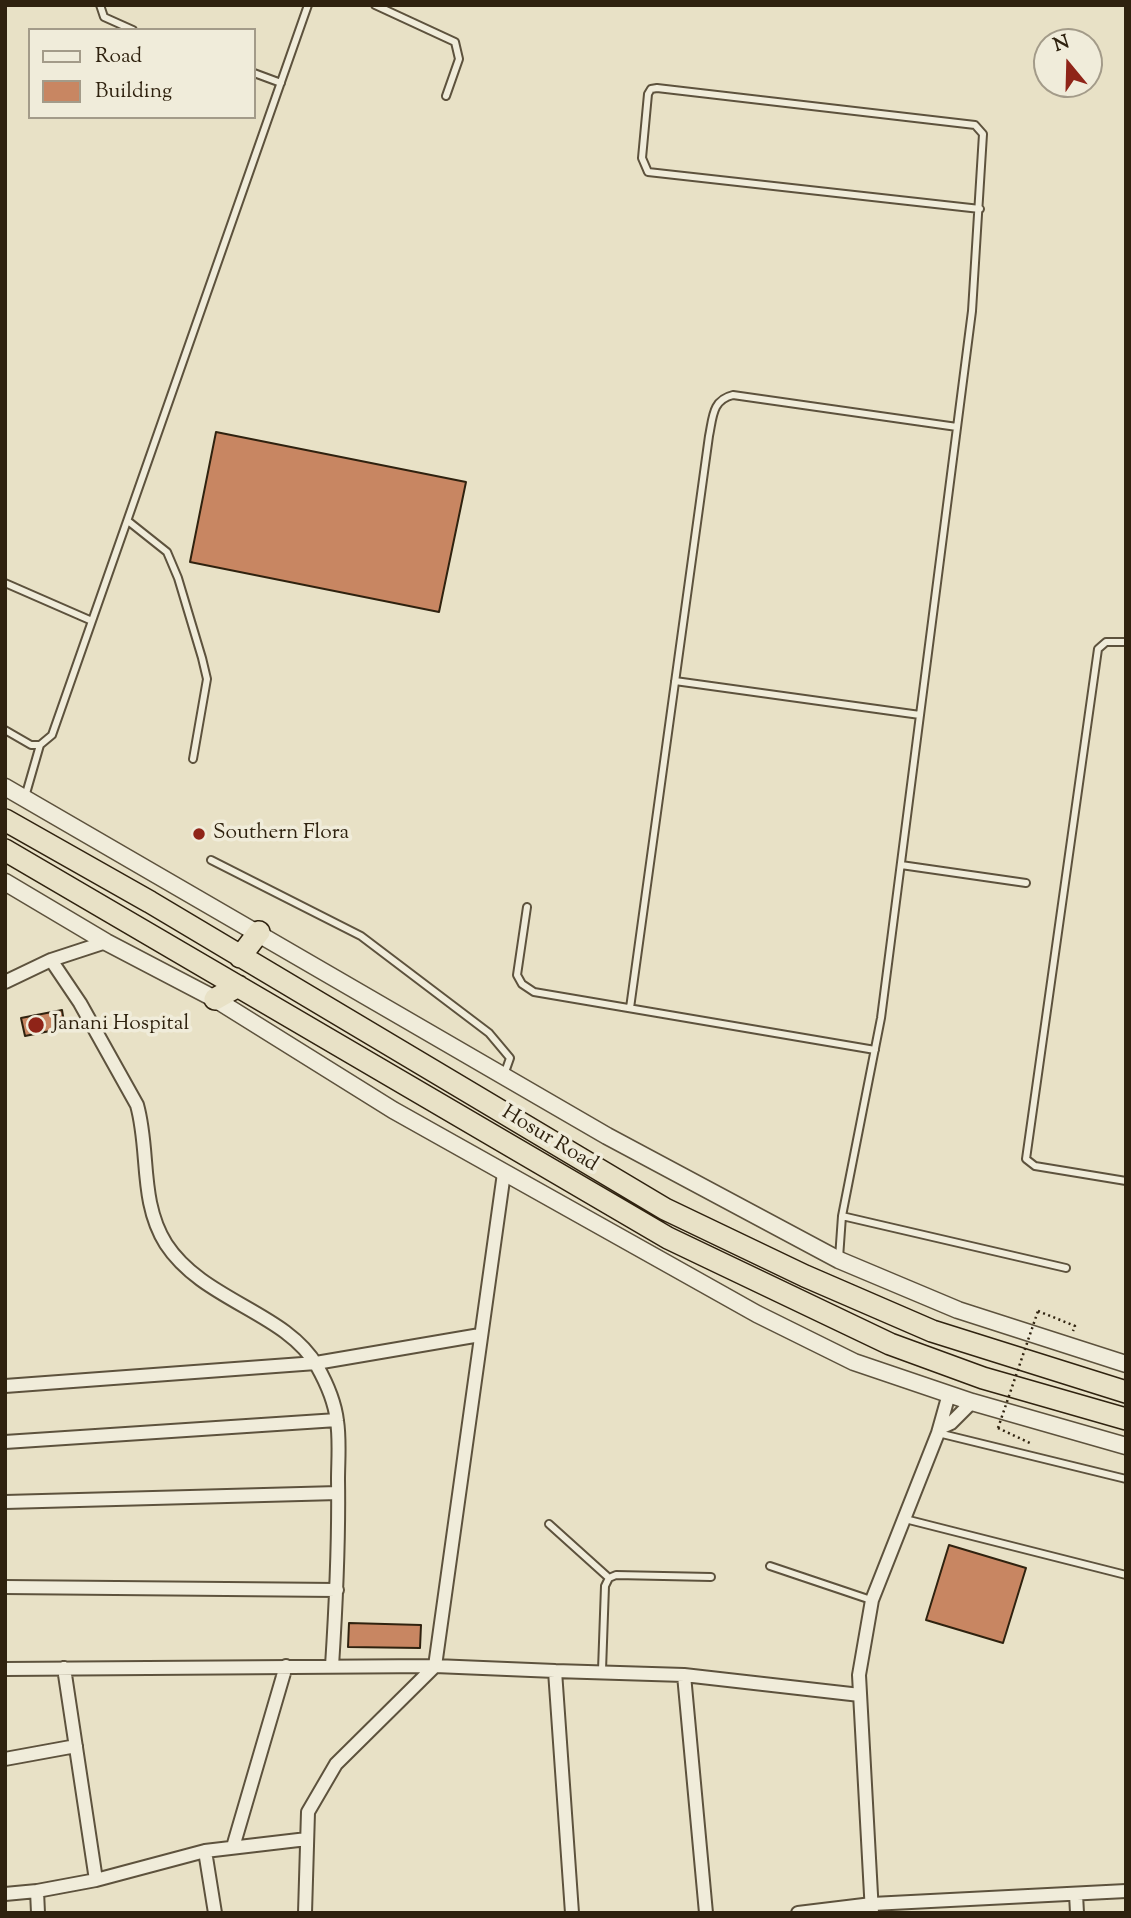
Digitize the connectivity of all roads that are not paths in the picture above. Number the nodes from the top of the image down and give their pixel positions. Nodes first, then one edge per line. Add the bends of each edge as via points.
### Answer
1 (100, 5) edge
2 (308, 5) edge
3 (375, 5) edge
4 (129, 28) edge
5 (256, 74) edge
6 (281, 83) junction
7 (446, 96) dead end
8 (980, 209) junction
9 (957, 427) junction
10 (128, 521) junction
11 (5, 583) edge
12 (92, 621) junction
13 (1126, 642) edge
14 (675, 681) junction
15 (920, 715) junction
16 (5, 730) edge
17 (40, 745) junction
18 (193, 759) dead end
19 (5, 788) edge
20 (25, 799) junction
21 (5, 820) edge
22 (5, 850) edge
23 (211, 860) dead end
24 (901, 865) junction
25 (5, 882) edge
26 (1026, 883) dead end
27 (527, 907) dead end
28 (259, 932) junction
29 (106, 942) junction
30 (240, 957) junction
31 (51, 960) junction
32 (5, 982) edge
33 (238, 986) junction
34 (215, 999) junction
35 (630, 1008) junction
36 (875, 1050) junction
37 (504, 1077) junction
38 (504, 1173) junction
39 (1126, 1181) edge
40 (842, 1216) junction
41 (839, 1260) junction
42 (1066, 1268) dead end
43 (480, 1335) junction
44 (316, 1363) junction
45 (1126, 1364) edge
46 (5, 1386) edge
47 (1126, 1392) edge
48 (949, 1394) junction
49 (972, 1402) junction
50 (1126, 1419) edge
51 (337, 1420) junction
52 (939, 1430) junction
53 (5, 1442) edge
54 (1126, 1446) edge
55 (1126, 1479) edge
56 (338, 1493) junction
57 (5, 1502) edge
58 (905, 1519) junction
59 (550, 1524) dead end
60 (770, 1566) dead end
61 (1126, 1575) edge
62 (711, 1577) dead end
63 (609, 1578) junction
64 (5, 1587) edge
65 (337, 1590) junction
66 (872, 1600) junction
67 (286, 1666) junction
68 (332, 1666) junction
69 (435, 1666) junction
70 (64, 1668) junction
71 (5, 1669) edge
72 (601, 1670) junction
73 (555, 1671) junction
74 (684, 1675) junction
75 (860, 1695) junction
76 (76, 1746) junction
77 (5, 1759) edge
78 (307, 1839) junction
79 (233, 1847) junction
80 (205, 1851) junction
81 (96, 1880) junction
82 (37, 1891) junction
83 (1126, 1891) edge
84 (5, 1894) edge
85 (1076, 1894) junction
86 (976, 1898) junction
87 (872, 1908) edge
88 (38, 1913) edge
89 (215, 1913) edge
90 (304, 1913) edge
91 (572, 1913) edge
92 (706, 1913) edge
93 (798, 1913) edge
94 (977, 1913) edge
95 (1077, 1913) edge

1 - 4 lane via 104,17
2 - 6 lane
3 - 7 lane via 455,42 459,59
5 - 6 lane
6 - 10 lane
8 - 8 lane via 648,172 642,158 648,94 657,88 975,125 983,134
8 - 9 lane
9 - 14 lane via 733,395 722,398 716,404 709,436
9 - 15 lane
10 - 12 lane
10 - 18 lane via 167,552 202,658 206,679
11 - 12 lane
12 - 17 lane via 52,735
13 - 39 lane via 1106,642 1098,649 1026,1158 1035,1166
14 - 15 lane
14 - 35 lane
15 - 24 lane
16 - 17 lane via 31,745
17 - 20 lane
19 - 20 street
20 - 28 street
21 - 30 highway, Hosur Road
22 - 33 highway, Hosur Road
23 - 37 lane via 361,936 489,1033 510,1058
24 - 26 lane
24 - 36 lane
25 - 29 street
27 - 35 lane via 517,975 522,984 534,992
28 - 30 highway
28 - 37 street
29 - 31 street
29 - 34 street
30 - 47 highway, Hosur Road via 665,1209 932,1331
31 - 32 street
31 - 44 street via 137,1104 151,1213 166,1244 194,1276 296,1340
33 - 34 highway
33 - 50 highway, Hosur Road via 667,1238 800,1304 983,1378
34 - 38 street
35 - 36 lane
36 - 40 lane
37 - 41 street
38 - 43 street
38 - 48 street via 757,1314 842,1356
40 - 41 lane
40 - 42 lane
41 - 45 street via 958,1310
43 - 44 street
43 - 69 street
44 - 46 street
44 - 51 street
48 - 49 street
48 - 52 street
49 - 52 street
49 - 54 street
51 - 53 street
51 - 56 street
52 - 55 lane
52 - 58 street
56 - 57 street
56 - 65 street
58 - 61 lane
58 - 66 street
59 - 63 lane
60 - 66 lane
62 - 63 lane
63 - 72 lane
64 - 65 street
65 - 68 street
66 - 75 street
67 - 68 street
67 - 70 street
67 - 79 street
68 - 69 street
69 - 73 street
69 - 78 street via 336,1764 308,1812
70 - 71 street
70 - 76 street
72 - 73 street
72 - 74 street
73 - 91 street
74 - 75 street
74 - 92 street
75 - 87 street
76 - 77 street
76 - 81 street
78 - 79 street
78 - 90 street
79 - 80 street
80 - 81 street
80 - 89 street
81 - 82 street
82 - 84 street
82 - 88 street
83 - 85 street
85 - 86 street
85 - 95 street
86 - 87 street
86 - 94 street
87 - 93 street

